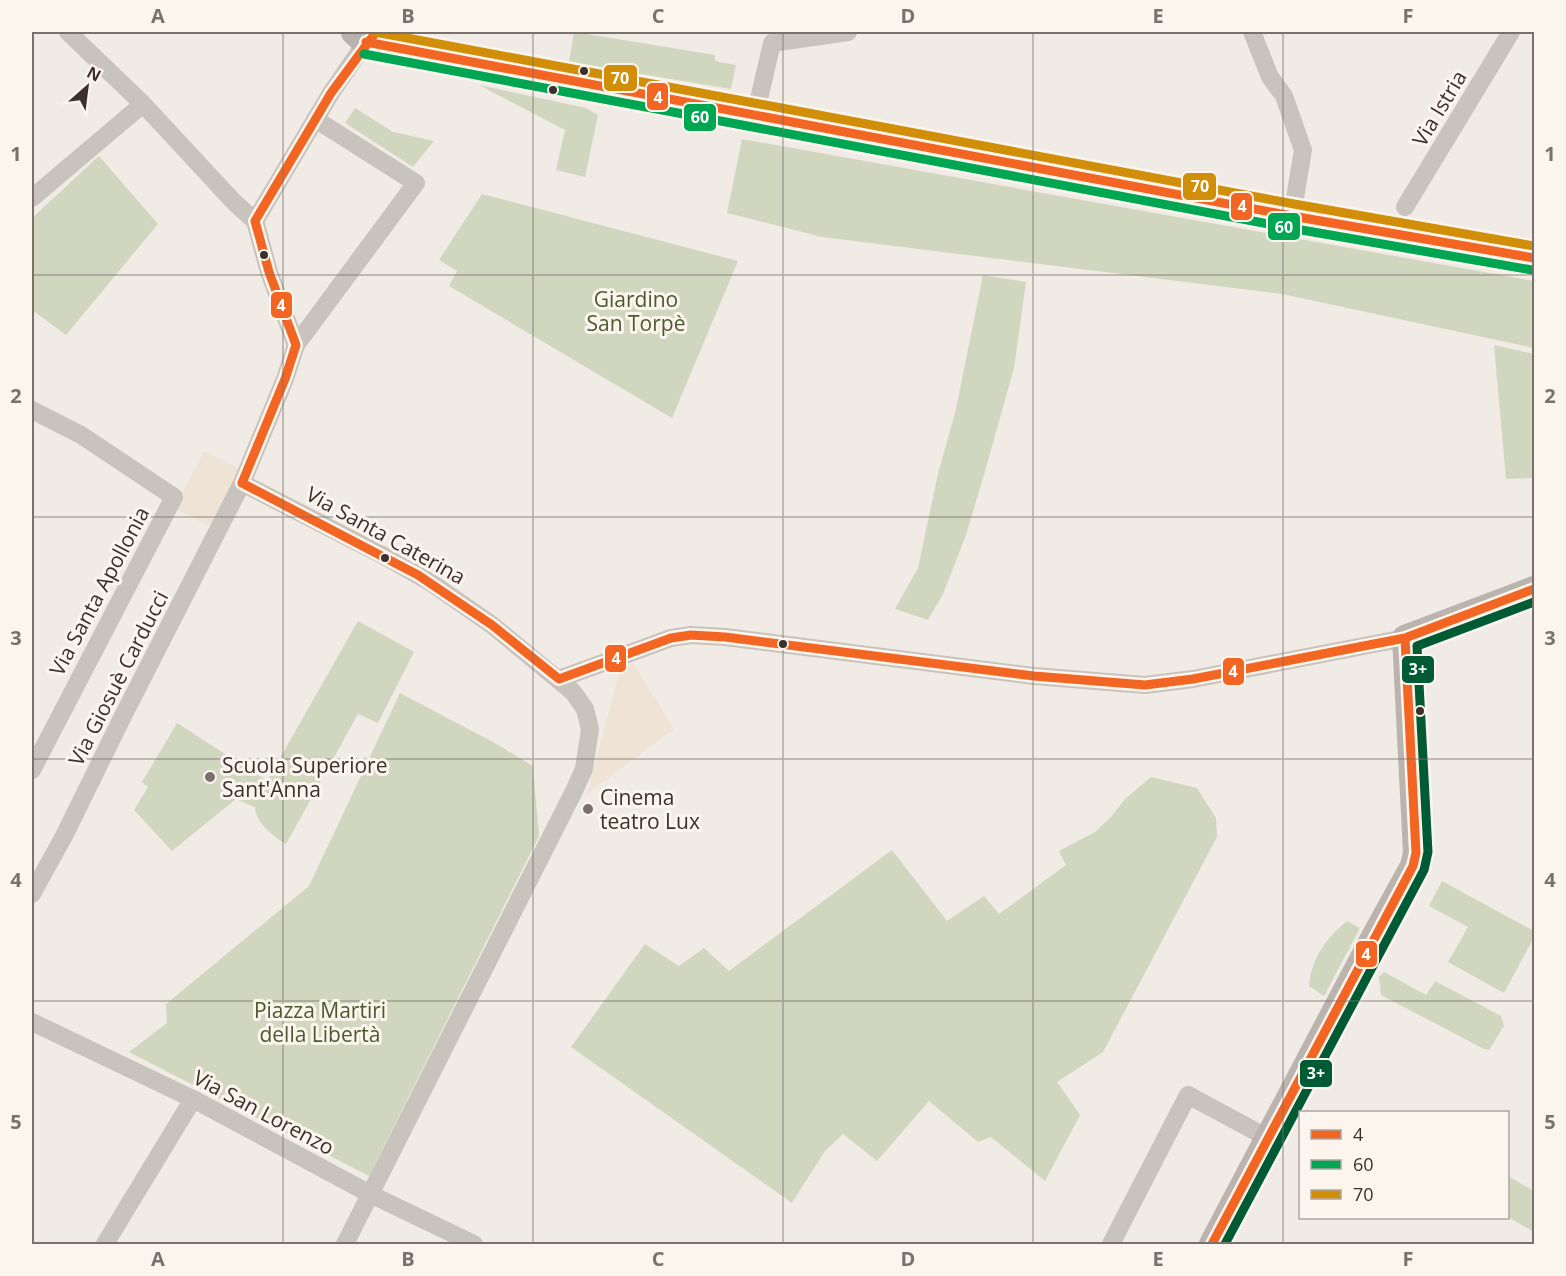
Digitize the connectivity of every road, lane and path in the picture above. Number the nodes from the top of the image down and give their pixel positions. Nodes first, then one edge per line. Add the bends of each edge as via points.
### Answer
1 (68, 32) edge
2 (848, 32) edge
3 (1252, 32) edge
4 (1511, 32) edge
5 (366, 35) edge
6 (143, 104) junction
7 (755, 116) junction
8 (315, 119) junction
9 (32, 198) edge
10 (1406, 207) dead end
11 (1292, 216) junction
12 (255, 221) junction
13 (1534, 258) edge
14 (296, 345) junction
15 (32, 410) edge
16 (242, 483) junction
17 (1534, 590) edge
18 (1405, 638) junction
19 (559, 679) junction
20 (32, 770) edge
21 (32, 894) edge
22 (32, 1022) edge
23 (193, 1099) junction
24 (1268, 1138) junction
25 (372, 1195) junction
26 (105, 1245) edge
27 (345, 1245) edge
28 (474, 1245) edge
29 (1111, 1245) edge
30 (1212, 1245) edge

1 - 6 street
2 - 7 street via 772,43
3 - 11 street via 1270,77 1284,96 1303,150
4 - 10 street, Via Istria
5 - 7 main road
5 - 8 street
6 - 9 street
6 - 12 street
7 - 11 main road
8 - 12 street
8 - 14 street, Via Giosuè Carducci via 416,183
11 - 13 main road
12 - 14 street
14 - 16 street, Via Giosuè Carducci
15 - 20 street, Via Santa Apollonia via 81,435 174,497
16 - 19 street, Via Santa Caterina via 418,574 492,625
16 - 21 street, Via Giosuè Carducci
17 - 18 street
18 - 19 street via 1145,685 1034,676 691,634
18 - 24 street via 1415,860
19 - 25 street, Via Santa Caterina via 585,709 590,729 584,769
22 - 23 street, Via San Lorenzo
23 - 25 street, Via San Lorenzo
23 - 26 street
24 - 29 street via 1188,1095
24 - 30 street
25 - 27 street
25 - 28 street, Via San Lorenzo

